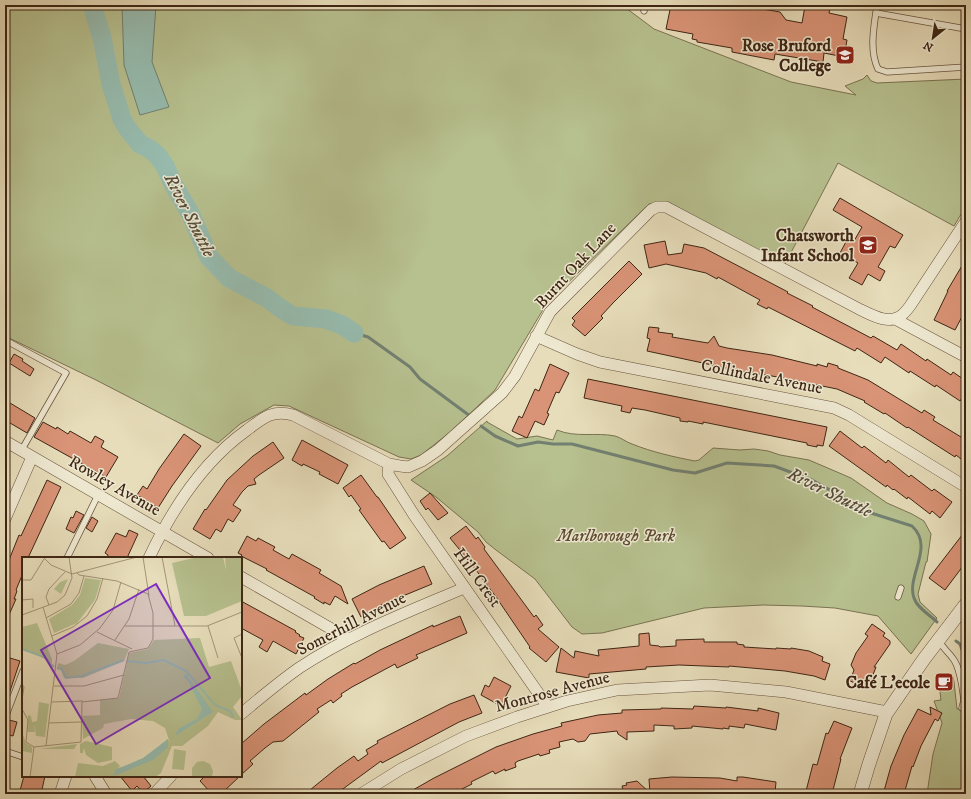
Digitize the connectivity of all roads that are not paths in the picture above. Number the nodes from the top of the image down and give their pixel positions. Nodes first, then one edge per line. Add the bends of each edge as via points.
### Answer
1 (877, 5) edge
2 (876, 13) junction
3 (966, 29) edge
4 (966, 67) edge
5 (966, 221) edge
6 (896, 319) junction
7 (536, 336) junction
8 (5, 340) edge
9 (966, 357) edge
10 (5, 442) edge
11 (21, 451) junction
12 (32, 457) junction
13 (389, 464) junction
14 (966, 487) edge
15 (98, 495) junction
16 (5, 519) edge
17 (163, 532) junction
18 (67, 557) edge
19 (150, 557) edge
20 (206, 557) edge
21 (242, 578) edge
22 (464, 588) junction
23 (901, 588) dead end
24 (898, 597) dead end
25 (966, 604) edge
26 (349, 639) junction
27 (938, 640) junction
28 (22, 674) edge
29 (965, 700) edge
30 (548, 707) junction
31 (962, 708) dead end
32 (887, 712) junction
33 (242, 713) edge
34 (5, 718) edge
35 (5, 751) edge
36 (22, 757) edge
37 (66, 777) edge
38 (96, 777) edge
39 (170, 777) edge
40 (60, 794) edge
41 (106, 794) edge
42 (154, 794) edge
43 (361, 794) edge
44 (860, 794) edge

1 - 2 lane
2 - 3 lane
2 - 4 lane via 873,35 874,60 878,69 887,72
5 - 6 street via 910,306
6 - 7 street, Burnt Oak Lane via 883,319 867,313 662,206 651,210 561,300 548,315
6 - 9 street
7 - 13 street, Burnt Oak Lane via 515,376 502,393 438,450 408,467
7 - 14 street, Collindale Avenue via 600,362 834,408 850,415
8 - 11 lane via 66,373
10 - 11 street, Rowley Avenue
11 - 12 street, Rowley Avenue
12 - 15 street, Rowley Avenue
12 - 16 street
13 - 17 street, Burnt Oak Lane via 293,415 276,413 257,422 221,452 190,486
13 - 22 street, Hill Crest via 388,474 393,484
15 - 17 street, Rowley Avenue
15 - 18 lane
17 - 19 street, Burnt Oak Lane
17 - 20 street, Rowley Avenue
21 - 26 street
22 - 26 street, Somerhill Avenue via 379,623
22 - 30 street, Hill Crest
23 - 24 lane
25 - 27 street
26 - 33 street, Somerhill Avenue via 298,668
27 - 29 lane via 954,660
27 - 32 street
28 - 34 lane
29 - 31 lane
30 - 32 street, Montrose Avenue via 617,690 710,685 786,692
30 - 43 street, Montrose Avenue via 466,736 402,769
32 - 44 street
35 - 36 lane
37 - 40 street
38 - 41 street
39 - 42 street

